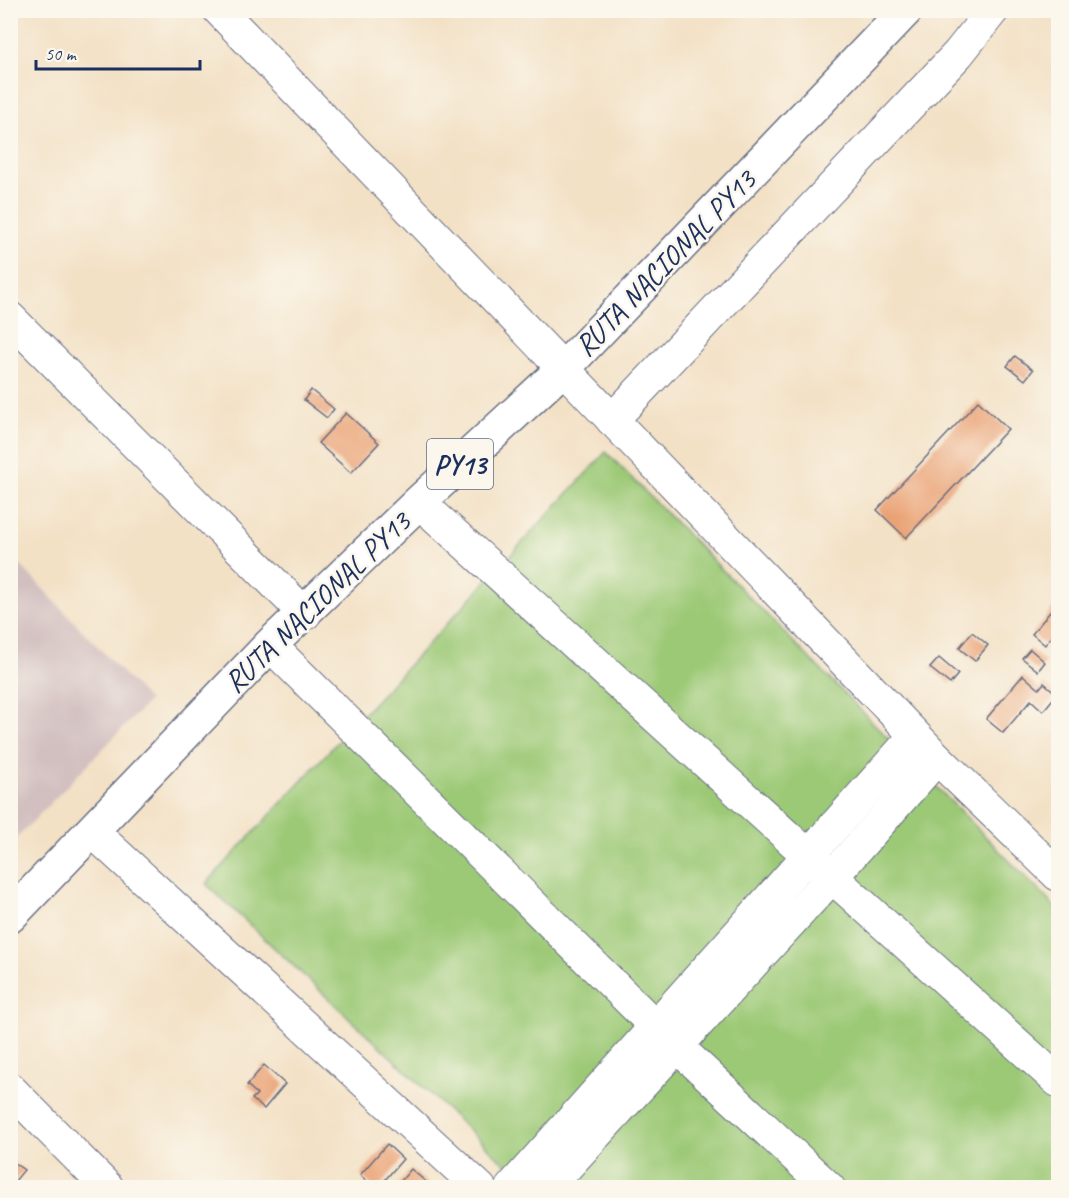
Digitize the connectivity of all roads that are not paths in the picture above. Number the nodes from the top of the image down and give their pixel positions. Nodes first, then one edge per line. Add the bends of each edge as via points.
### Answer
1 (219, 10) edge
2 (906, 10) edge
3 (993, 10) edge
4 (10, 318) edge
5 (564, 368) junction
6 (612, 420) junction
7 (419, 502) junction
8 (305, 614) junction
9 (270, 645) junction
10 (915, 736) junction
11 (937, 758) junction
12 (93, 832) junction
13 (808, 855) junction
14 (1059, 875) edge
15 (832, 878) junction
16 (10, 916) edge
17 (665, 1036) junction
18 (1059, 1081) edge
19 (10, 1089) edge
20 (108, 1188) edge
21 (480, 1188) edge
22 (511, 1188) edge
23 (547, 1188) edge
24 (829, 1188) edge

1 - 5 street
2 - 5 highway, RUTA NACIONAL PY13 / PY13
3 - 6 street via 958,54
4 - 8 street
5 - 6 street
5 - 7 highway, RUTA NACIONAL PY13 / PY13
6 - 10 street
7 - 8 highway, RUTA NACIONAL PY13 / PY13
7 - 13 street
8 - 9 highway, RUTA NACIONAL PY13 / PY13
9 - 12 highway, RUTA NACIONAL PY13 / PY13
9 - 17 street
10 - 11 street
10 - 13 street
11 - 14 street
11 - 15 street
12 - 16 highway, RUTA NACIONAL PY13 / PY13
12 - 21 street
13 - 15 street
13 - 17 street
15 - 17 street
15 - 18 street
17 - 22 street
17 - 23 street
17 - 24 street
19 - 20 street

